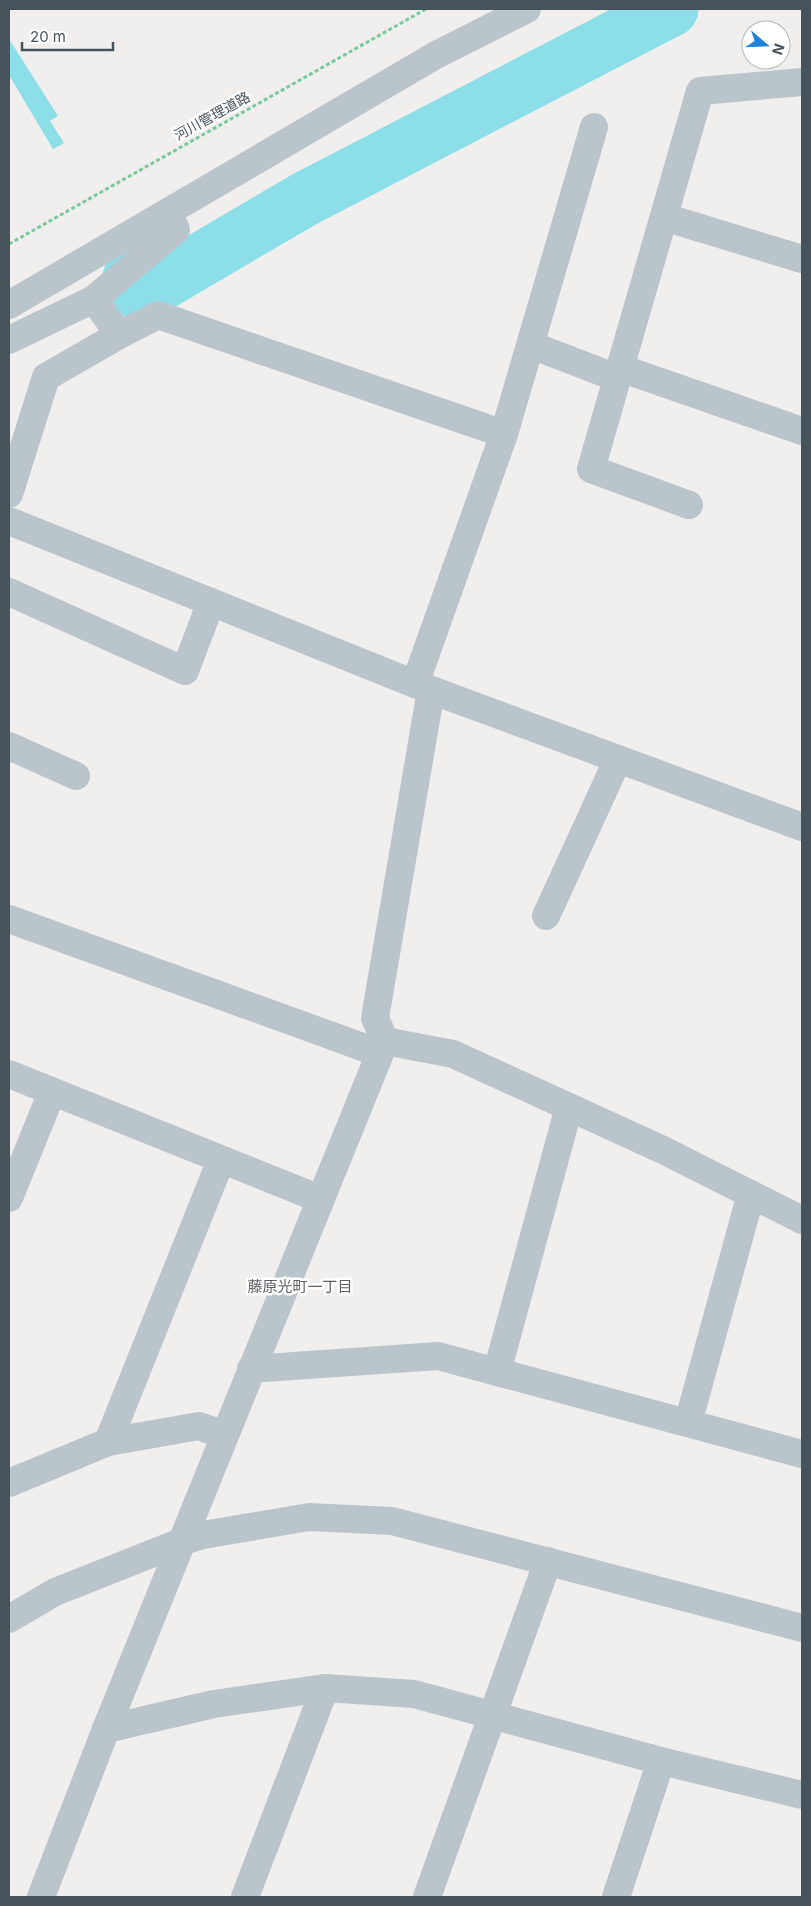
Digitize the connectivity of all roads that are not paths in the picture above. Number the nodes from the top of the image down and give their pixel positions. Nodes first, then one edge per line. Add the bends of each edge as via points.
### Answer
1 (527, 9) edge
2 (802, 82) edge
3 (594, 127) dead end
4 (168, 212) junction
5 (664, 217) junction
6 (802, 259) edge
7 (94, 299) junction
8 (9, 305) edge
9 (119, 335) junction
10 (9, 340) edge
11 (531, 345) junction
12 (618, 373) junction
13 (802, 431) edge
14 (504, 434) junction
15 (9, 494) edge
16 (689, 505) dead end
17 (9, 521) edge
18 (9, 592) edge
19 (211, 602) junction
20 (423, 687) junction
21 (9, 746) edge
22 (618, 759) junction
23 (76, 776) dead end
24 (802, 827) edge
25 (546, 916) dead end
26 (9, 919) edge
27 (382, 1047) junction
28 (9, 1074) edge
29 (52, 1092) junction
30 (569, 1107) junction
31 (221, 1160) junction
32 (751, 1194) junction
33 (9, 1198) edge
34 (320, 1199) junction
35 (802, 1220) edge
36 (251, 1369) junction
37 (497, 1372) junction
38 (688, 1423) junction
39 (224, 1435) junction
40 (108, 1442) junction
41 (802, 1454) edge
42 (9, 1483) edge
43 (181, 1542) junction
44 (548, 1562) junction
45 (9, 1618) edge
46 (802, 1628) edge
47 (325, 1688) junction
48 (492, 1715) junction
49 (106, 1729) junction
50 (661, 1761) junction
51 (802, 1795) edge
52 (41, 1897) edge
53 (245, 1897) edge
54 (428, 1897) edge
55 (616, 1897) edge

1 - 4 street via 436,55
2 - 5 street via 700,90
3 - 11 street
4 - 7 street via 176,230
4 - 8 street
5 - 6 street
5 - 12 street
7 - 9 street
7 - 10 street
9 - 14 street via 158,315
9 - 15 street via 46,376
11 - 12 street
11 - 14 street
12 - 13 street
12 - 16 street via 591,469
14 - 20 street
17 - 19 street
18 - 19 street via 185,671
19 - 20 street
20 - 22 street
20 - 27 street via 375,1018
21 - 23 street
22 - 24 street
22 - 25 street
26 - 27 street
27 - 30 street via 453,1054
27 - 34 street
28 - 29 street
29 - 31 street
29 - 33 street
30 - 32 street
30 - 37 street
31 - 34 street
31 - 40 street
32 - 35 street
32 - 38 street
34 - 36 street
36 - 37 street via 438,1356
36 - 39 street
37 - 38 street
38 - 41 street
39 - 40 street via 199,1426
39 - 43 street
40 - 42 street
43 - 44 street via 203,1535 309,1517 346,1518 392,1521
43 - 45 street via 55,1592
43 - 49 street
44 - 46 street
44 - 48 street
47 - 48 street via 414,1694
47 - 49 street via 214,1704
47 - 53 street
48 - 50 street
48 - 54 street
49 - 52 street
50 - 51 street
50 - 55 street

